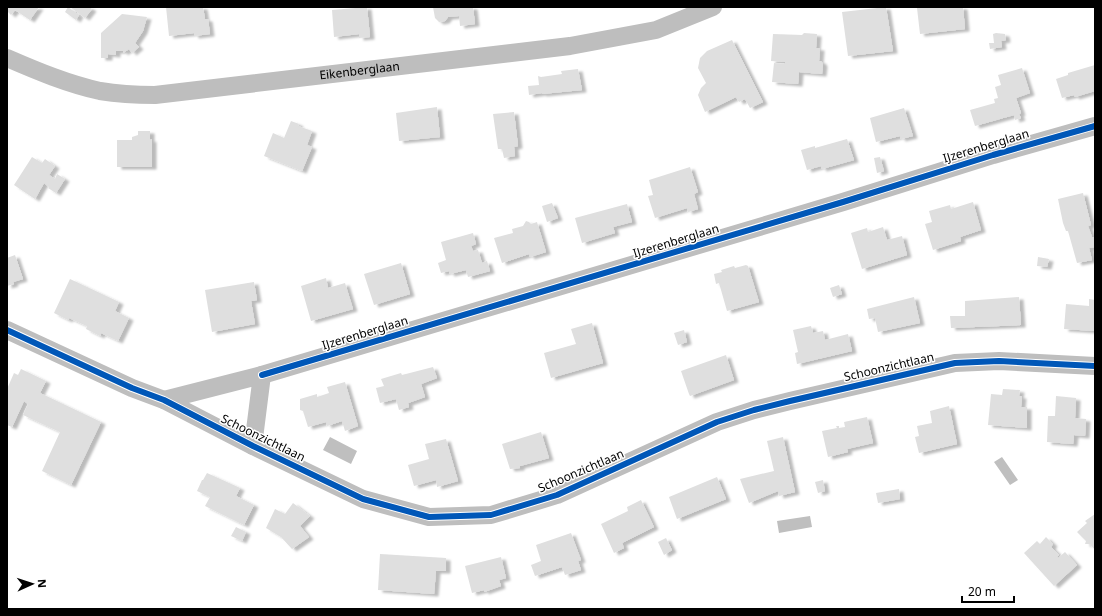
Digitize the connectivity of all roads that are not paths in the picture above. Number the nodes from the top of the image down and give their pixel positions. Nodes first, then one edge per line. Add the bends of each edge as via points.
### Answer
1 (713, 7) edge
2 (7, 58) edge
3 (1095, 126) edge
4 (7, 330) edge
5 (1095, 366) edge
6 (262, 375) junction
7 (164, 400) junction
8 (252, 446) junction

1 - 2 street, Eikenberglaan via 656,30 570,46 155,95 93,89 70,83
3 - 6 street, IJzerenberglaan
4 - 7 street, Schoonzichtlaan via 132,388
5 - 8 street, Schoonzichtlaan via 999,361 955,363 790,401 717,422 556,495 491,515 429,517 363,499
6 - 7 street, IJzerenberglaan
6 - 8 street
7 - 8 street, Schoonzichtlaan

